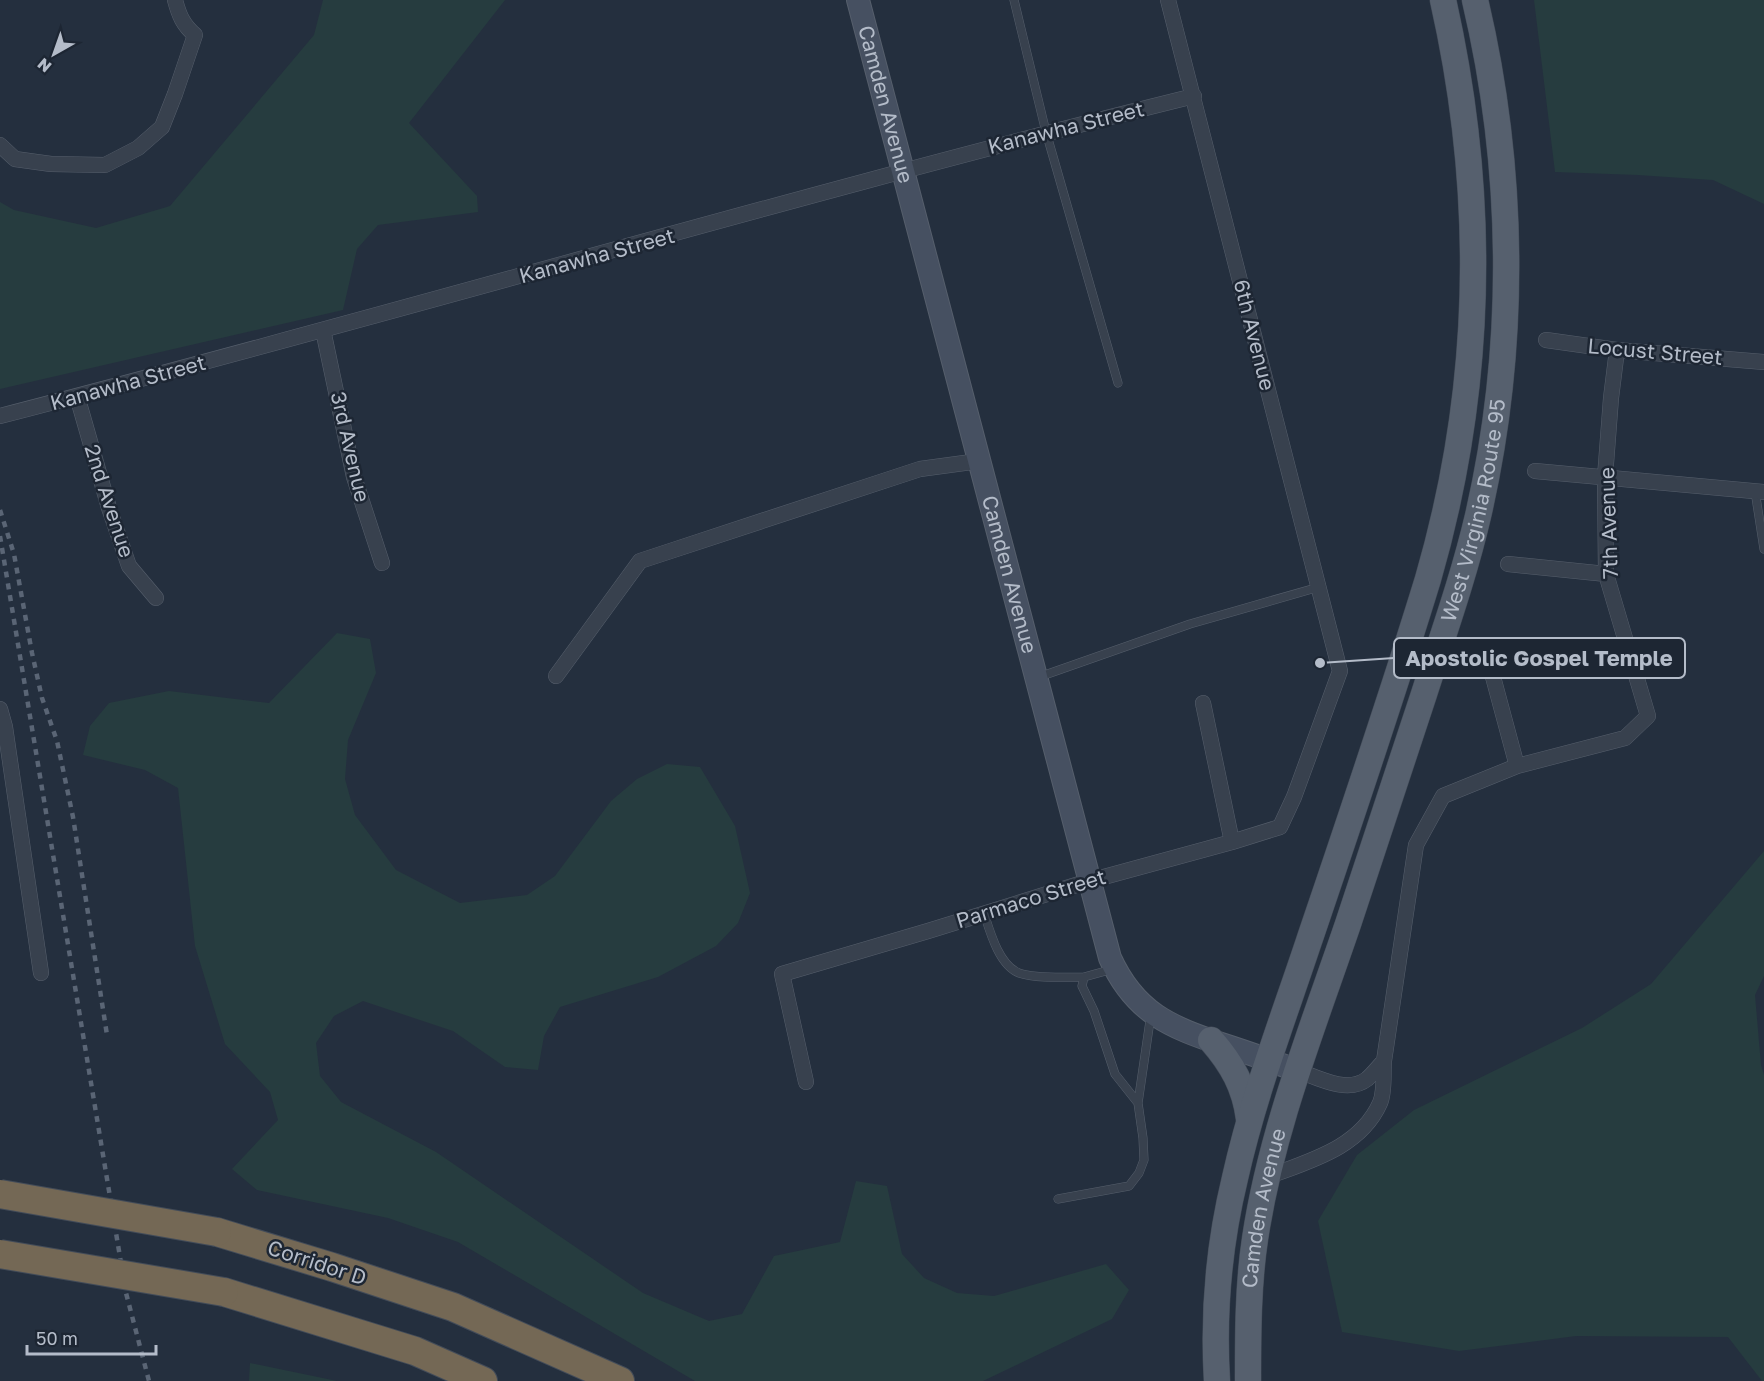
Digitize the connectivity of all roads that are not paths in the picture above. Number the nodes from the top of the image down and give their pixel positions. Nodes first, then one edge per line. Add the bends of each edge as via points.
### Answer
1 (175, 0) edge
2 (858, 0) edge
3 (1014, 0) edge
4 (1168, 0) edge
5 (1443, 0) edge
6 (1475, 0) edge
7 (1194, 96) junction
8 (1046, 132) junction
9 (0, 145) edge
10 (902, 171) junction
11 (323, 330) junction
12 (1546, 340) dead end
13 (1617, 350) junction
14 (1764, 362) edge
15 (1118, 383) dead end
16 (77, 396) junction
17 (0, 416) edge
18 (979, 461) junction
19 (1535, 471) dead end
20 (1605, 477) junction
21 (1760, 491) edge
22 (1764, 549) edge
23 (382, 563) dead end
24 (1508, 564) dead end
25 (1606, 574) junction
26 (1319, 587) junction
27 (156, 598) dead end
28 (1489, 662) dead end
29 (556, 676) dead end
30 (1035, 679) junction
31 (1203, 703) dead end
32 (0, 709) edge
33 (1517, 766) junction
34 (1280, 827) joint
35 (1232, 842) junction
36 (1089, 880) junction
37 (984, 914) junction
38 (1115, 968) junction
39 (41, 973) dead end
40 (1084, 977) junction
41 (1151, 1013) junction
42 (1210, 1040) junction
43 (1269, 1060) junction
44 (1384, 1061) junction
45 (1299, 1071) junction
46 (806, 1082) dead end
47 (1138, 1103) junction
48 (1250, 1123) junction
49 (1267, 1177) junction
50 (0, 1194) edge
51 (1058, 1199) dead end
52 (0, 1254) edge
53 (483, 1381) edge
54 (620, 1381) edge
55 (1217, 1381) edge
56 (1248, 1381) edge

1 - 9 street via 185,27 195,35 162,127 138,148 105,165 51,164 15,159
2 - 10 street, Camden Avenue
3 - 8 lane
4 - 7 street, 6th Avenue
5 - 43 main road, West Virginia Route 95 via 1466,126 1473,199 1473,325 1463,424 1446,512 1421,600
6 - 45 main road, West Virginia Route 95 via 1497,120 1506,220 1502,350 1489,457 1478,516 1452,608
7 - 8 street, Kanawha Street
7 - 26 street, 6th Avenue
8 - 10 street, Kanawha Street
8 - 15 lane
10 - 11 street, Kanawha Street
10 - 18 street, Camden Avenue
11 - 16 street, Kanawha Street
11 - 23 street, 3rd Avenue via 354,477
12 - 13 street, Locust Street
13 - 14 street, Locust Street
13 - 20 street, 7th Avenue
16 - 17 street, Kanawha Street
16 - 27 street, 2nd Avenue via 129,566
18 - 29 street via 920,469 640,561
18 - 30 street, Camden Avenue
19 - 20 street
20 - 21 street
20 - 25 street, 7th Avenue
21 - 22 lane
24 - 25 street
25 - 33 street, 7th Avenue via 1648,716 1625,738
26 - 30 lane via 1190,624
26 - 34 street, 6th Avenue via 1340,671
28 - 33 street
30 - 36 street, Camden Avenue
31 - 35 street
32 - 39 street
33 - 44 street via 1443,796 1416,845
34 - 35 street, Parmaco Street
35 - 36 street, Parmaco Street
36 - 37 street, Parmaco Street
36 - 38 street, Camden Avenue
37 - 40 lane via 995,947 1016,972
37 - 46 street, Parmaco Street via 782,974
38 - 40 lane
38 - 41 street, Camden Avenue via 1129,991
40 - 47 lane via 1082,986 1115,1074
41 - 42 street, Camden Avenue via 1174,1027
41 - 47 lane
42 - 43 street, Camden Avenue
42 - 48 main road via 1233,1068 1243,1088
43 - 45 street, Camden Avenue
43 - 48 main road, Camden Avenue
44 - 45 street via 1366,1080 1344,1086
44 - 49 street via 1381,1101 1353,1138 1324,1155
45 - 49 main road, Camden Avenue
47 - 51 lane via 1144,1160 1129,1186
48 - 55 main road, Camden Avenue via 1234,1180 1223,1243 1217,1309
49 - 56 main road, Camden Avenue via 1251,1271
50 - 54 highway, Corridor D, bridge via 217,1232 453,1307
52 - 53 highway, bridge via 224,1292 415,1352

